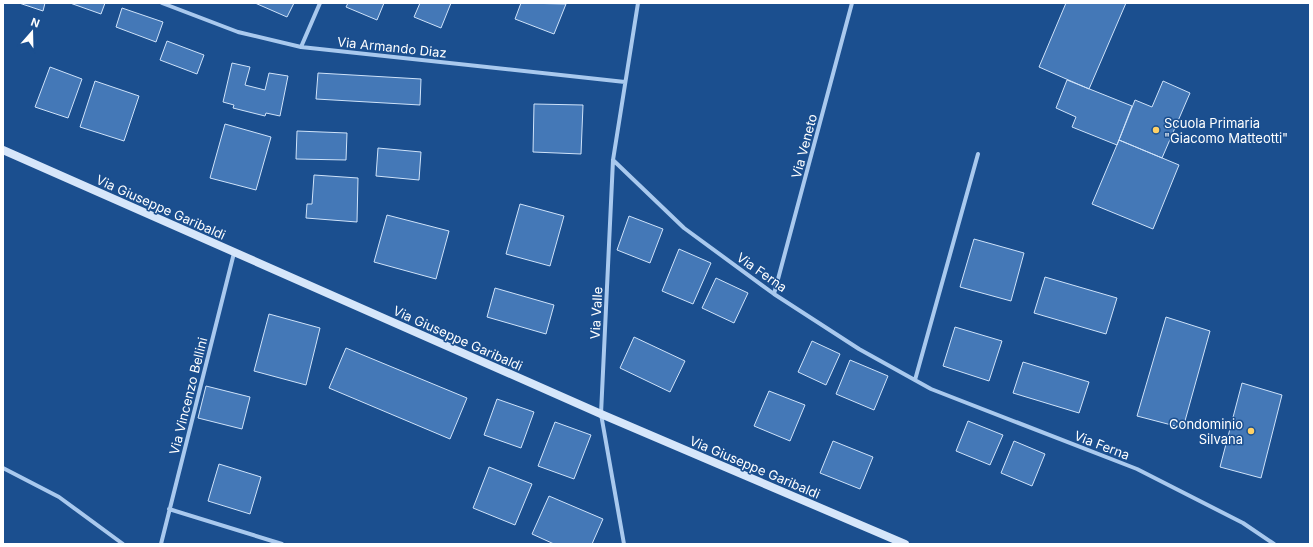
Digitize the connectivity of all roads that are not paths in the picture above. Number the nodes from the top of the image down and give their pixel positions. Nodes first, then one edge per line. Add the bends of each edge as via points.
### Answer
1 (162, 3) edge
2 (320, 3) edge
3 (638, 3) edge
4 (852, 3) edge
5 (300, 47) junction
6 (625, 82) junction
7 (3, 150) edge
8 (978, 154) dead end
9 (613, 160) junction
10 (234, 253) junction
11 (774, 294) junction
12 (915, 380) junction
13 (601, 414) junction
14 (3, 468) edge
15 (169, 509) junction
16 (123, 544) edge
17 (161, 544) edge
18 (282, 544) edge
19 (624, 544) edge
20 (905, 544) edge
21 (1274, 544) edge

1 - 5 street, Via Armando Diaz via 238,32
2 - 5 street
3 - 6 street, Via Valle
4 - 11 street, Via Veneto
5 - 6 street, Via Armando Diaz
6 - 9 street, Via Valle
7 - 10 street, Via Giuseppe Garibaldi
8 - 12 street
9 - 11 street, Via Ferna via 684,228
9 - 13 street, Via Valle
10 - 13 street, Via Giuseppe Garibaldi
10 - 15 street, Via Vincenzo Bellini
11 - 12 street, Via Ferna via 859,349
12 - 21 street, Via Ferna via 932,389 1137,469 1243,523
13 - 19 street, Via Valle
13 - 20 street, Via Giuseppe Garibaldi
14 - 16 street via 59,497
15 - 17 street, Via Vincenzo Bellini
15 - 18 street

